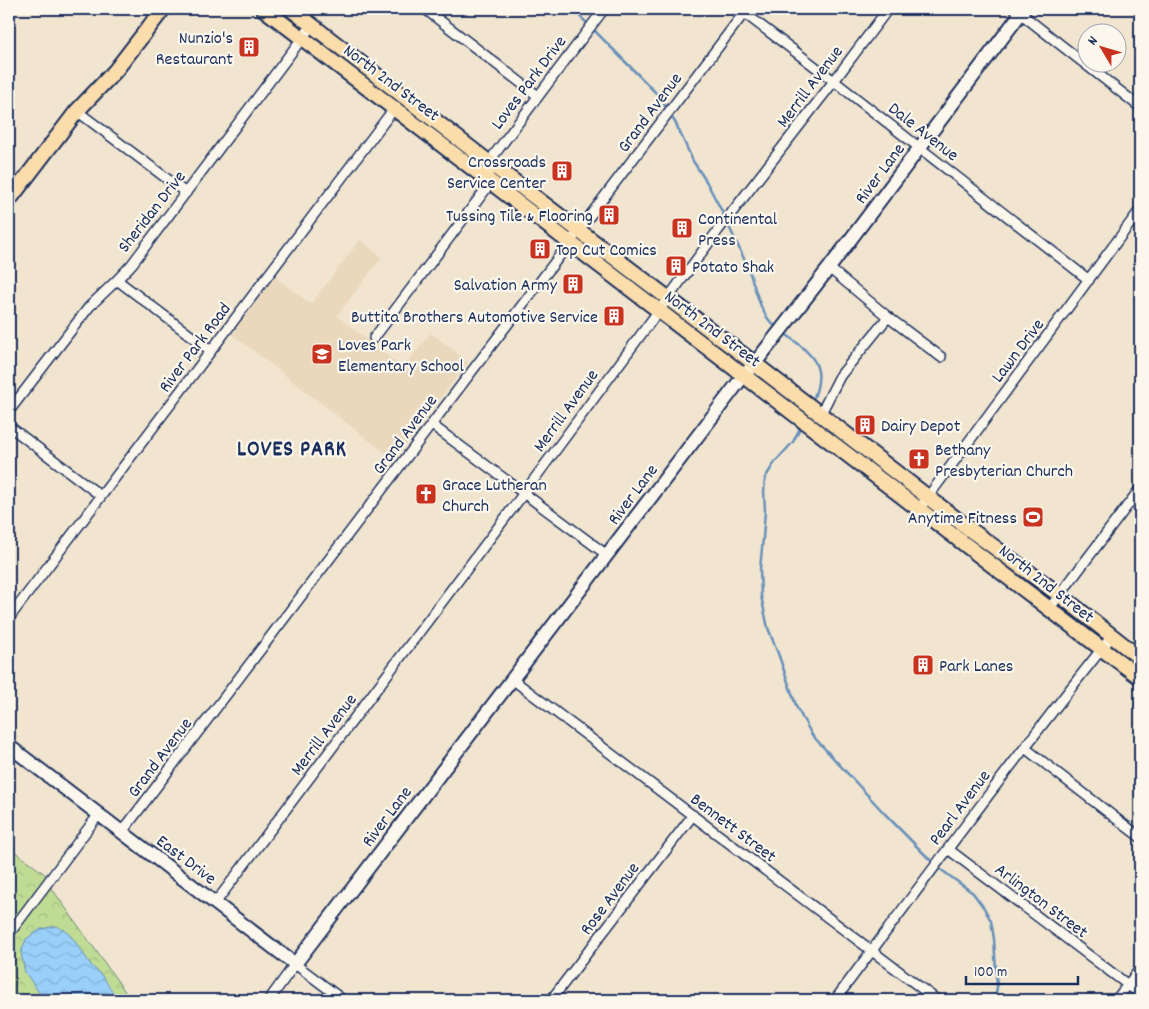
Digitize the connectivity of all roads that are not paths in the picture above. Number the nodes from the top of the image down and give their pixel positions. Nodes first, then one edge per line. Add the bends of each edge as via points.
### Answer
1 (163, 9) edge
2 (264, 9) edge
3 (291, 9) edge
4 (425, 9) edge
5 (604, 9) edge
6 (888, 9) edge
7 (743, 10) edge
8 (1020, 10) edge
9 (312, 25) junction
10 (302, 38) junction
11 (834, 81) junction
12 (404, 96) junction
13 (538, 96) junction
14 (1140, 107) edge
15 (395, 108) junction
16 (77, 111) junction
17 (920, 148) junction
18 (491, 164) junction
19 (488, 179) junction
20 (186, 193) junction
21 (9, 200) edge
22 (1140, 210) edge
23 (579, 230) junction
24 (570, 243) junction
25 (829, 268) junction
26 (117, 280) junction
27 (1089, 280) junction
28 (668, 298) junction
29 (659, 310) junction
30 (888, 318) junction
31 (374, 338) dead end
32 (211, 351) junction
33 (940, 357) dead end
34 (754, 364) junction
35 (744, 375) junction
36 (9, 411) edge
37 (819, 414) junction
38 (432, 425) junction
39 (9, 426) edge
40 (1140, 489) edge
41 (524, 493) junction
42 (101, 496) junction
43 (928, 497) junction
44 (919, 509) junction
45 (607, 555) junction
46 (1060, 595) junction
47 (1050, 609) junction
48 (9, 618) edge
49 (1112, 636) junction
50 (1102, 649) junction
51 (1140, 658) edge
52 (1140, 677) edge
53 (512, 679) junction
54 (9, 746) edge
55 (1025, 748) junction
56 (99, 814) junction
57 (693, 815) junction
58 (122, 832) junction
59 (1140, 837) edge
60 (945, 853) junction
61 (216, 902) junction
62 (9, 934) edge
63 (871, 952) junction
64 (295, 964) junction
65 (1140, 969) edge
66 (1128, 985) junction
67 (1140, 994) edge
68 (269, 1000) edge
69 (343, 1000) edge
70 (551, 1000) edge
71 (835, 1000) edge
72 (937, 1000) edge
73 (1116, 1000) edge

1 - 16 main road via 115,71
2 - 10 main road, North 2nd Street
3 - 9 main road, North 2nd Street
4 - 13 street
5 - 13 street, Loves Park Drive
6 - 11 street, Merrill Avenue
7 - 11 street, Dale Avenue
7 - 23 street, Grand Avenue
8 - 14 street
8 - 17 street, River Lane
9 - 10 street, Sheridan Drive
9 - 12 main road, North 2nd Street
10 - 15 main road, North 2nd Street
10 - 20 street, Sheridan Drive
11 - 17 street, Dale Avenue
11 - 28 street, Merrill Avenue
12 - 15 street, River Park Road
12 - 18 main road, North 2nd Street
13 - 18 street, Loves Park Drive via 494,155
15 - 19 main road, North 2nd Street
15 - 32 street, River Park Road
16 - 20 street
16 - 21 main road
17 - 25 street, River Lane
17 - 27 street, Dale Avenue
18 - 19 street, Loves Park Drive
18 - 23 main road, North 2nd Street
19 - 24 main road, North 2nd Street
19 - 31 street, Loves Park Drive via 486,189
20 - 26 street, Sheridan Drive
22 - 27 street, Lawn Drive
23 - 24 street, Grand Avenue
23 - 28 main road, North 2nd Street
24 - 29 main road, North 2nd Street
24 - 38 street, Grand Avenue
25 - 30 street
25 - 34 street, River Lane
26 - 32 street
26 - 36 street, Sheridan Drive via 89,306
27 - 43 street, Lawn Drive
28 - 29 street, Merrill Avenue
28 - 34 main road, North 2nd Street
29 - 35 main road, North 2nd Street
29 - 41 street, Merrill Avenue
30 - 33 street
30 - 37 street via 840,376
32 - 42 street, River Park Road
34 - 35 street, River Lane
34 - 37 main road, North 2nd Street
35 - 44 main road, North 2nd Street
35 - 45 street, River Lane
37 - 43 main road, North 2nd Street
38 - 41 street
38 - 58 street, Grand Avenue
39 - 42 street
40 - 46 street
41 - 45 street
41 - 61 street, Merrill Avenue
42 - 48 street, River Park Road
43 - 44 street, Lawn Drive
43 - 46 main road, North 2nd Street
44 - 47 main road, North 2nd Street
45 - 53 street, River Lane
46 - 47 street
46 - 49 main road, North 2nd Street
47 - 50 main road, North 2nd Street
49 - 50 street, Pearl Avenue
49 - 51 main road, North 2nd Street
50 - 52 main road, North 2nd Street
50 - 55 street, Pearl Avenue
53 - 57 street, Bennett Street
53 - 64 street, River Lane
54 - 56 street, East Drive
55 - 59 street
55 - 60 street, Pearl Avenue
56 - 58 street, East Drive
56 - 62 street
57 - 63 street, Bennett Street
57 - 70 street, Rose Avenue
58 - 61 street, East Drive
60 - 63 street, Pearl Avenue
60 - 66 street, Arlington Street
61 - 64 street, East Drive
63 - 71 street, Pearl Avenue
63 - 72 street, Bennett Street
64 - 68 street, River Lane
64 - 69 street, East Drive
65 - 66 street
66 - 67 street, Arlington Street
66 - 73 street

